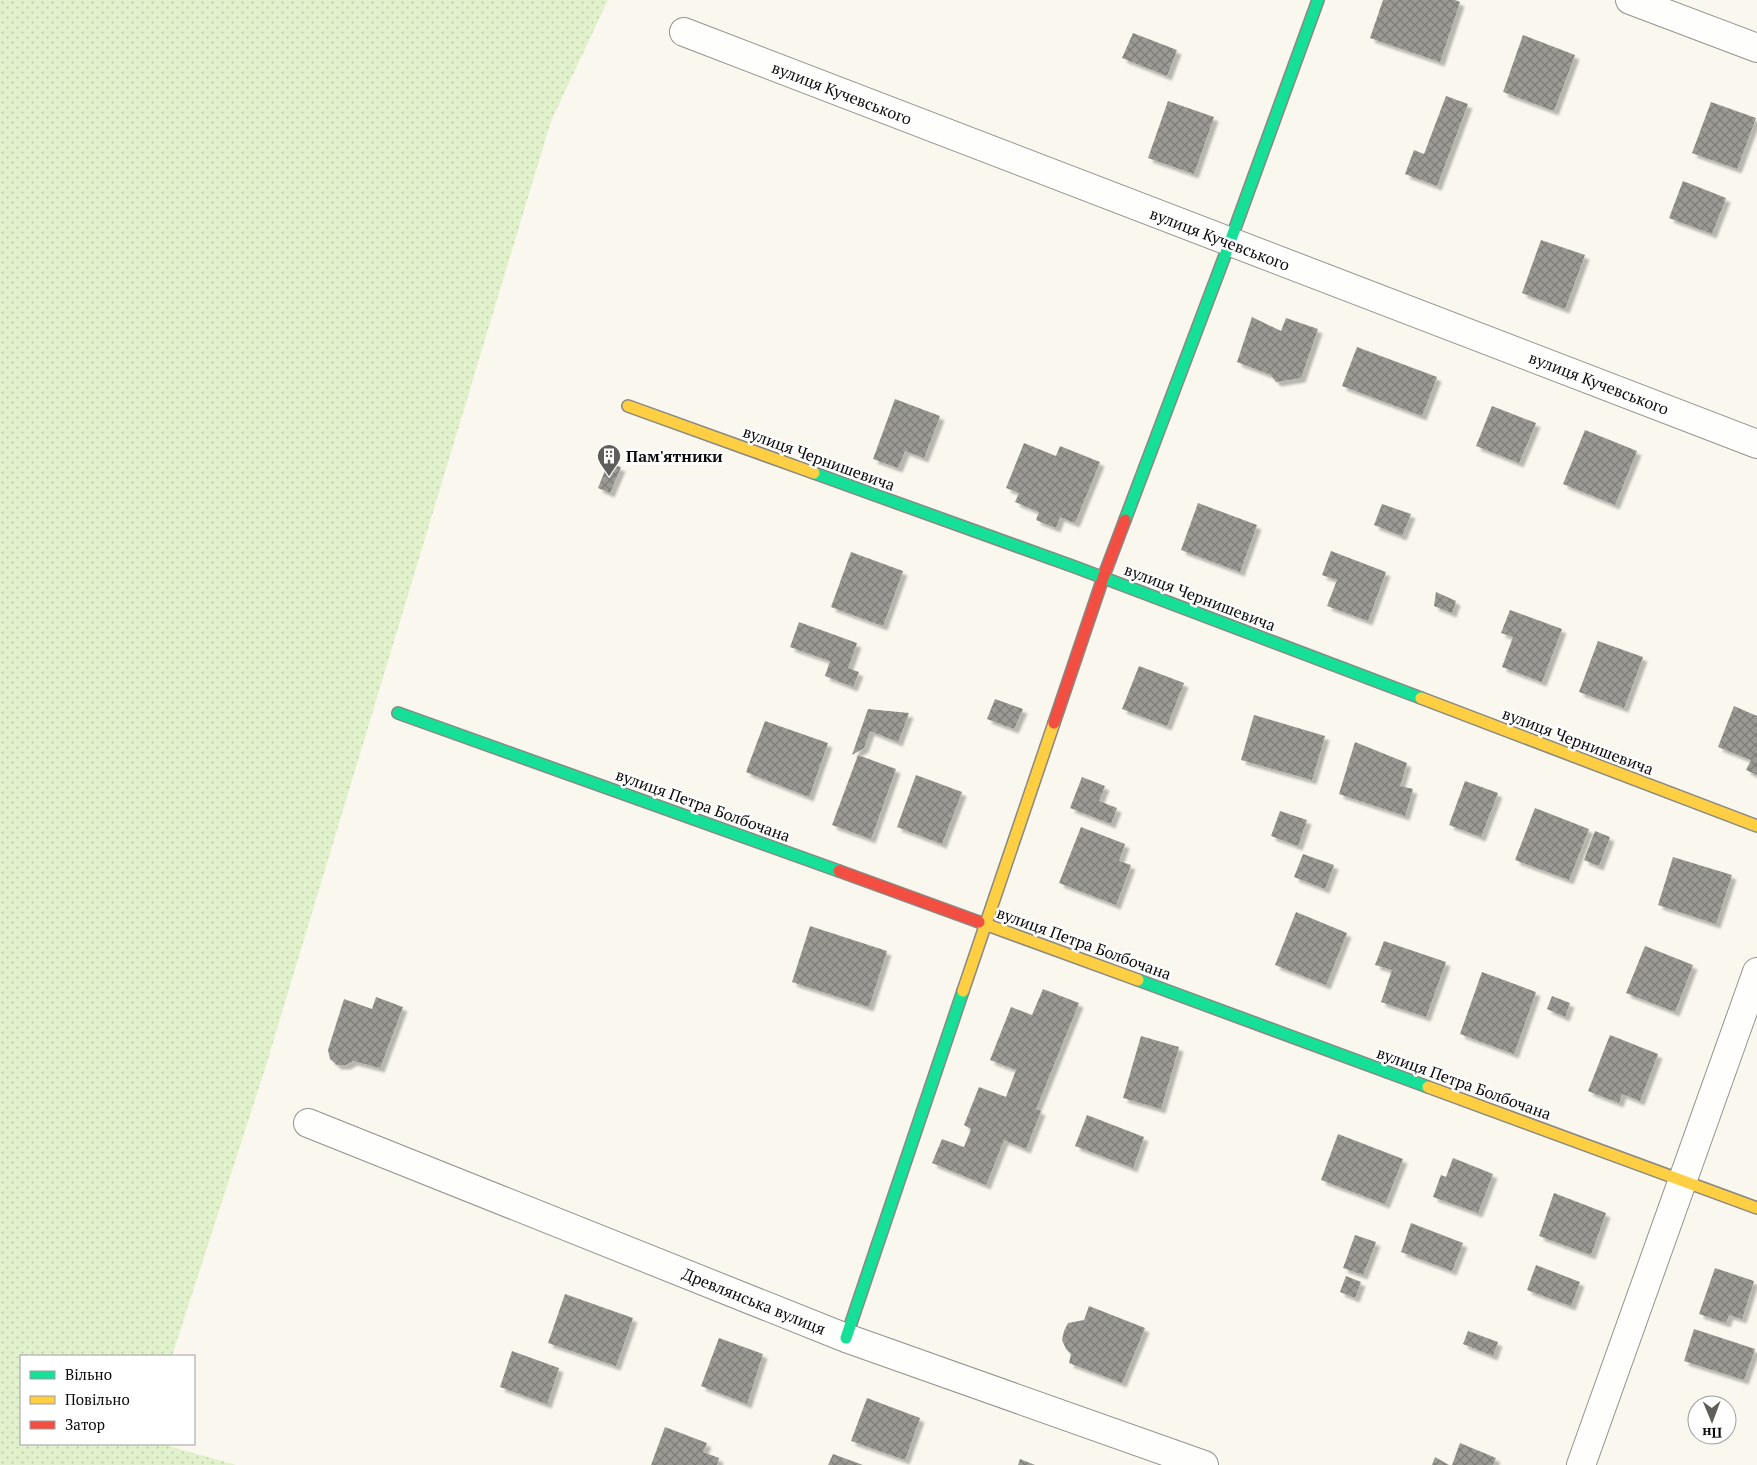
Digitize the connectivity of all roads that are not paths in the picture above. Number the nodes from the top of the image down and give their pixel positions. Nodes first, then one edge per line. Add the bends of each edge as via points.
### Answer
1 (1318, 0) edge
2 (1630, 0) edge
3 (684, 32) dead end
4 (1757, 48) edge
5 (1230, 242) junction
6 (628, 406) dead end
7 (1757, 444) edge
8 (1103, 578) junction
9 (398, 713) dead end
10 (1757, 826) edge
11 (985, 924) junction
12 (1757, 972) edge
13 (308, 1123) dead end
14 (1683, 1181) junction
15 (1757, 1208) edge
16 (846, 1338) junction
17 (1204, 1465) edge
18 (1581, 1465) edge

1 - 5 street
2 - 4 street
3 - 5 street, вулиця Кучевського
5 - 7 street, вулиця Кучевського
5 - 8 street
6 - 8 street, вулиця Чернишевича
8 - 10 street, вулиця Чернишевича
8 - 11 street
9 - 11 street, вулиця Петра Болбочана
11 - 14 street, вулиця Петра Болбочана
11 - 16 street
12 - 14 street
13 - 16 street, Древлянська вулиця
14 - 15 street, вулиця Петра Болбочана
14 - 18 street
16 - 17 street, Древлянська вулиця

